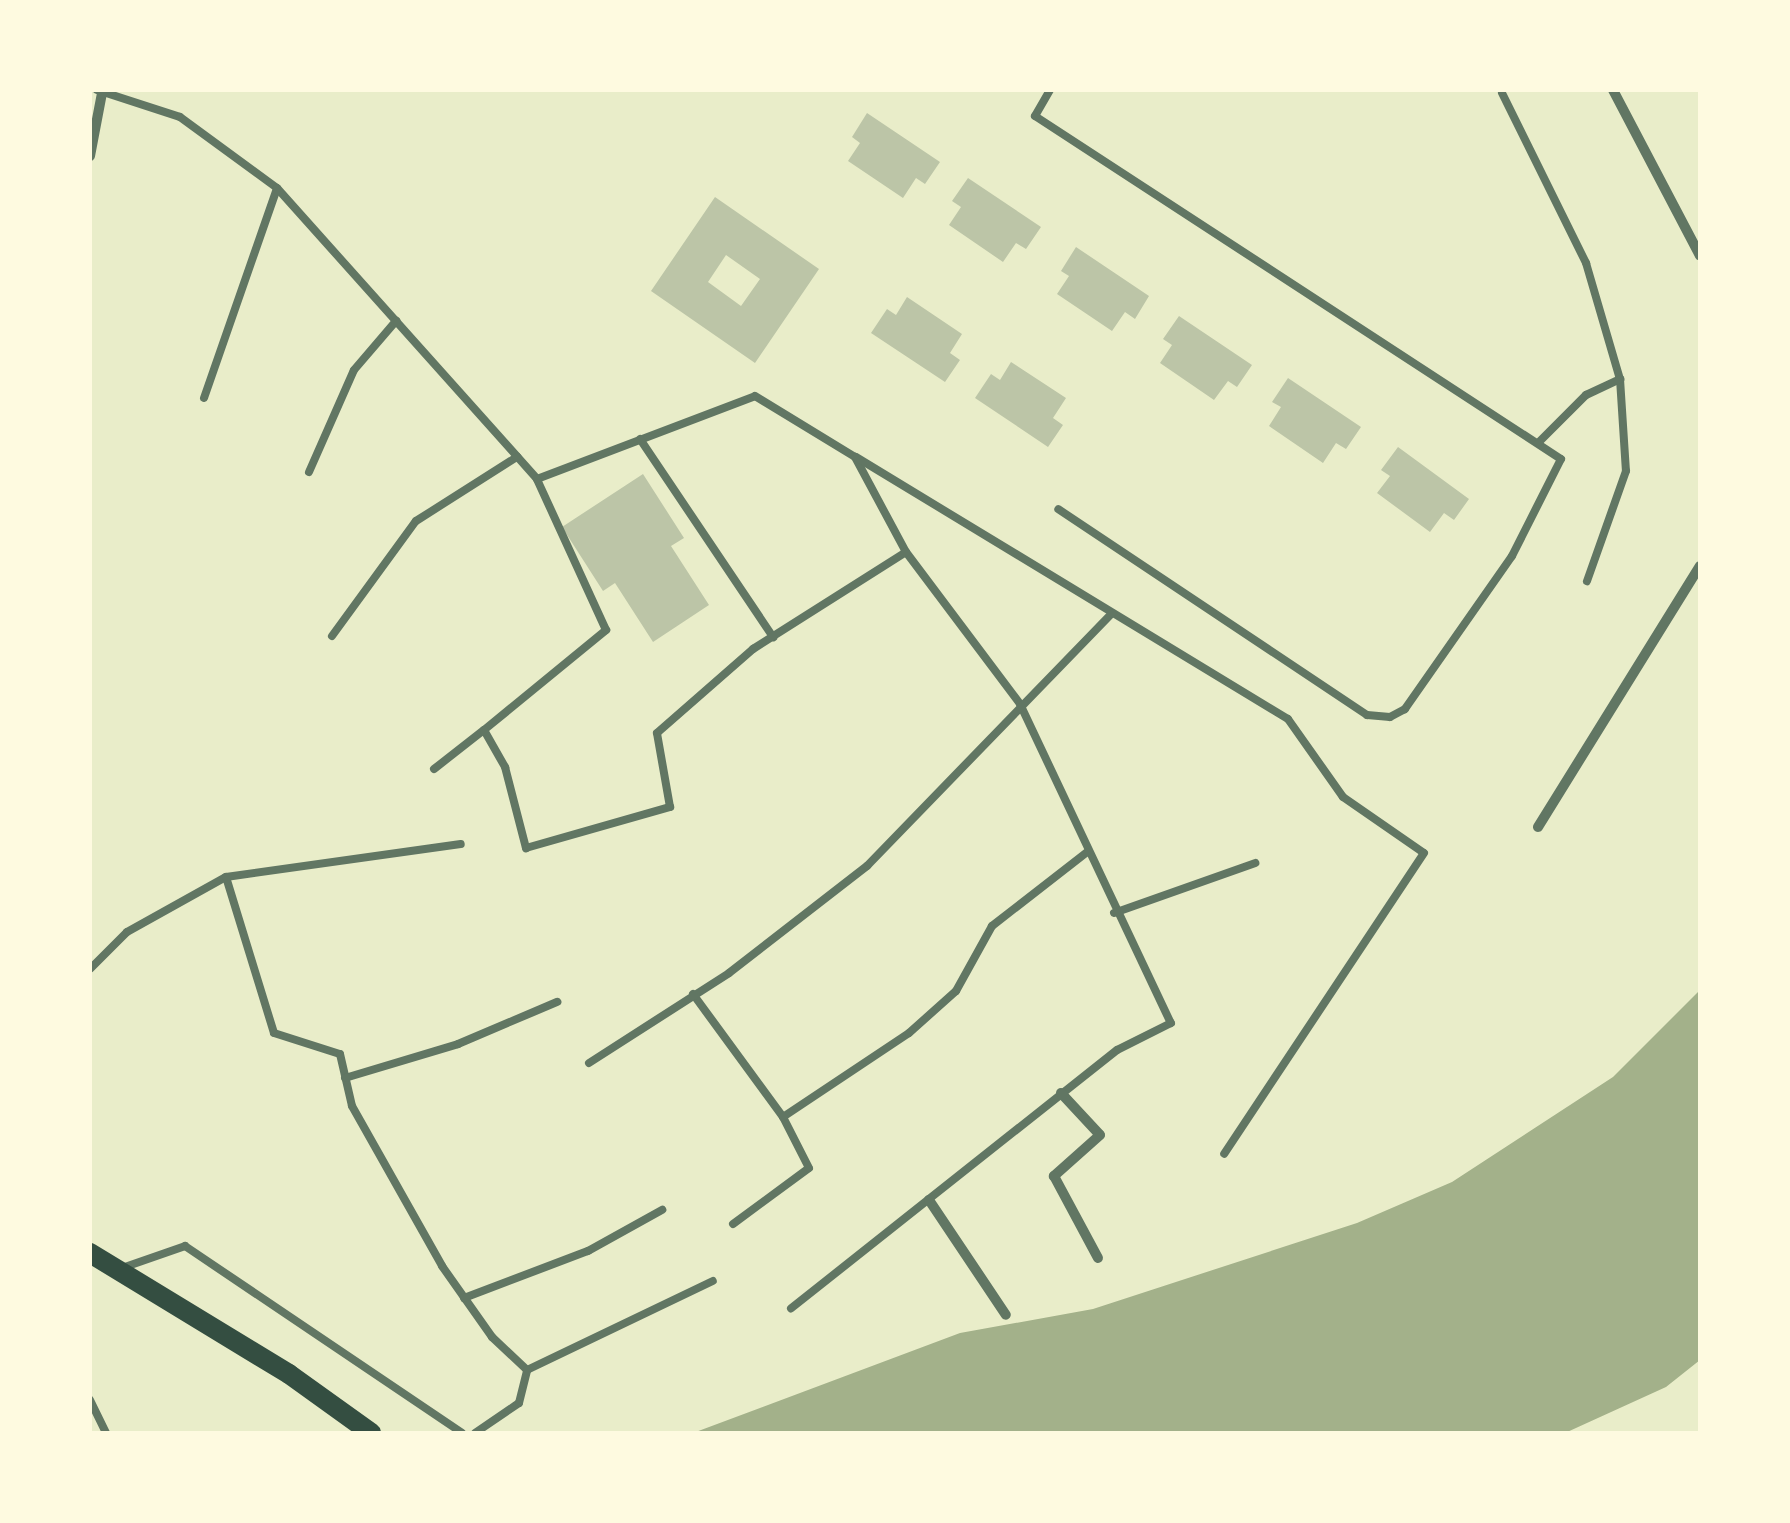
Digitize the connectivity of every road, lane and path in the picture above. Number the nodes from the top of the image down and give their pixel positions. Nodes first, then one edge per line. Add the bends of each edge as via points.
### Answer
1 (1050, 90) edge
2 (1613, 90) edge
3 (100, 91) edge
4 (1502, 93) dead end
5 (90, 156) edge
6 (277, 188) junction
7 (1700, 256) edge
8 (396, 321) junction
9 (1620, 379) junction
10 (204, 398) dead end
11 (640, 439) junction
12 (1538, 443) junction
13 (516, 457) junction
14 (855, 457) junction
15 (309, 472) dead end
16 (536, 479) junction
17 (1058, 509) dead end
18 (906, 552) junction
19 (1700, 566) edge
20 (1587, 581) dead end
21 (1112, 613) junction
22 (332, 636) dead end
23 (772, 637) junction
24 (1020, 704) junction
25 (484, 730) junction
26 (434, 769) dead end
27 (1538, 827) dead end
28 (460, 844) dead end
29 (1087, 852) junction
30 (1255, 864) dead end
31 (226, 877) junction
32 (1114, 913) junction
33 (90, 970) edge
34 (694, 994) junction
35 (557, 1002) dead end
36 (589, 1062) dead end
37 (345, 1078) junction
38 (1061, 1093) junction
39 (782, 1117) junction
40 (1224, 1154) dead end
41 (929, 1200) junction
42 (662, 1210) dead end
43 (733, 1224) dead end
44 (90, 1253) edge
45 (1098, 1258) dead end
46 (118, 1270) junction
47 (713, 1281) dead end
48 (464, 1298) junction
49 (791, 1308) dead end
50 (1006, 1315) dead end
51 (527, 1370) junction
52 (90, 1400) edge
53 (106, 1433) edge
54 (370, 1433) edge
55 (462, 1433) edge
56 (475, 1433) edge

1 - 12 lane via 1035,116
2 - 7 street
3 - 5 street
3 - 6 lane via 180,117
4 - 9 lane via 1586,263
6 - 8 lane
6 - 10 lane
8 - 13 lane
8 - 15 lane via 354,370
9 - 12 lane via 1586,395
9 - 20 lane via 1626,472
11 - 14 lane via 754,396
11 - 16 lane
11 - 23 lane
12 - 17 lane via 1561,459 1512,556 1404,710 1390,717 1367,715
13 - 16 lane
13 - 22 lane via 416,521
14 - 18 lane
14 - 21 lane
16 - 25 lane via 606,630
18 - 23 lane
18 - 24 lane
19 - 27 street
21 - 24 lane
21 - 40 lane via 1288,720 1343,797 1424,853
23 - 25 lane via 657,733 670,807 526,848 504,768
24 - 29 lane
24 - 34 lane via 866,866
25 - 26 lane
28 - 31 lane
29 - 32 lane
29 - 39 lane via 992,926 956,991 909,1033
30 - 32 lane
31 - 33 lane via 127,932
31 - 37 lane via 274,1033 340,1054
32 - 38 lane via 1171,1023 1117,1050
34 - 36 lane
34 - 39 lane
35 - 37 lane via 458,1044
37 - 48 lane via 352,1106
38 - 41 lane
38 - 45 street via 1100,1134 1054,1176
39 - 43 lane via 809,1168
41 - 49 lane
41 - 50 street
42 - 48 lane via 588,1251
44 - 46 main road
46 - 54 main road via 288,1374
46 - 55 lane via 185,1246
47 - 51 lane
48 - 51 lane
51 - 56 lane via 519,1403
52 - 53 lane

